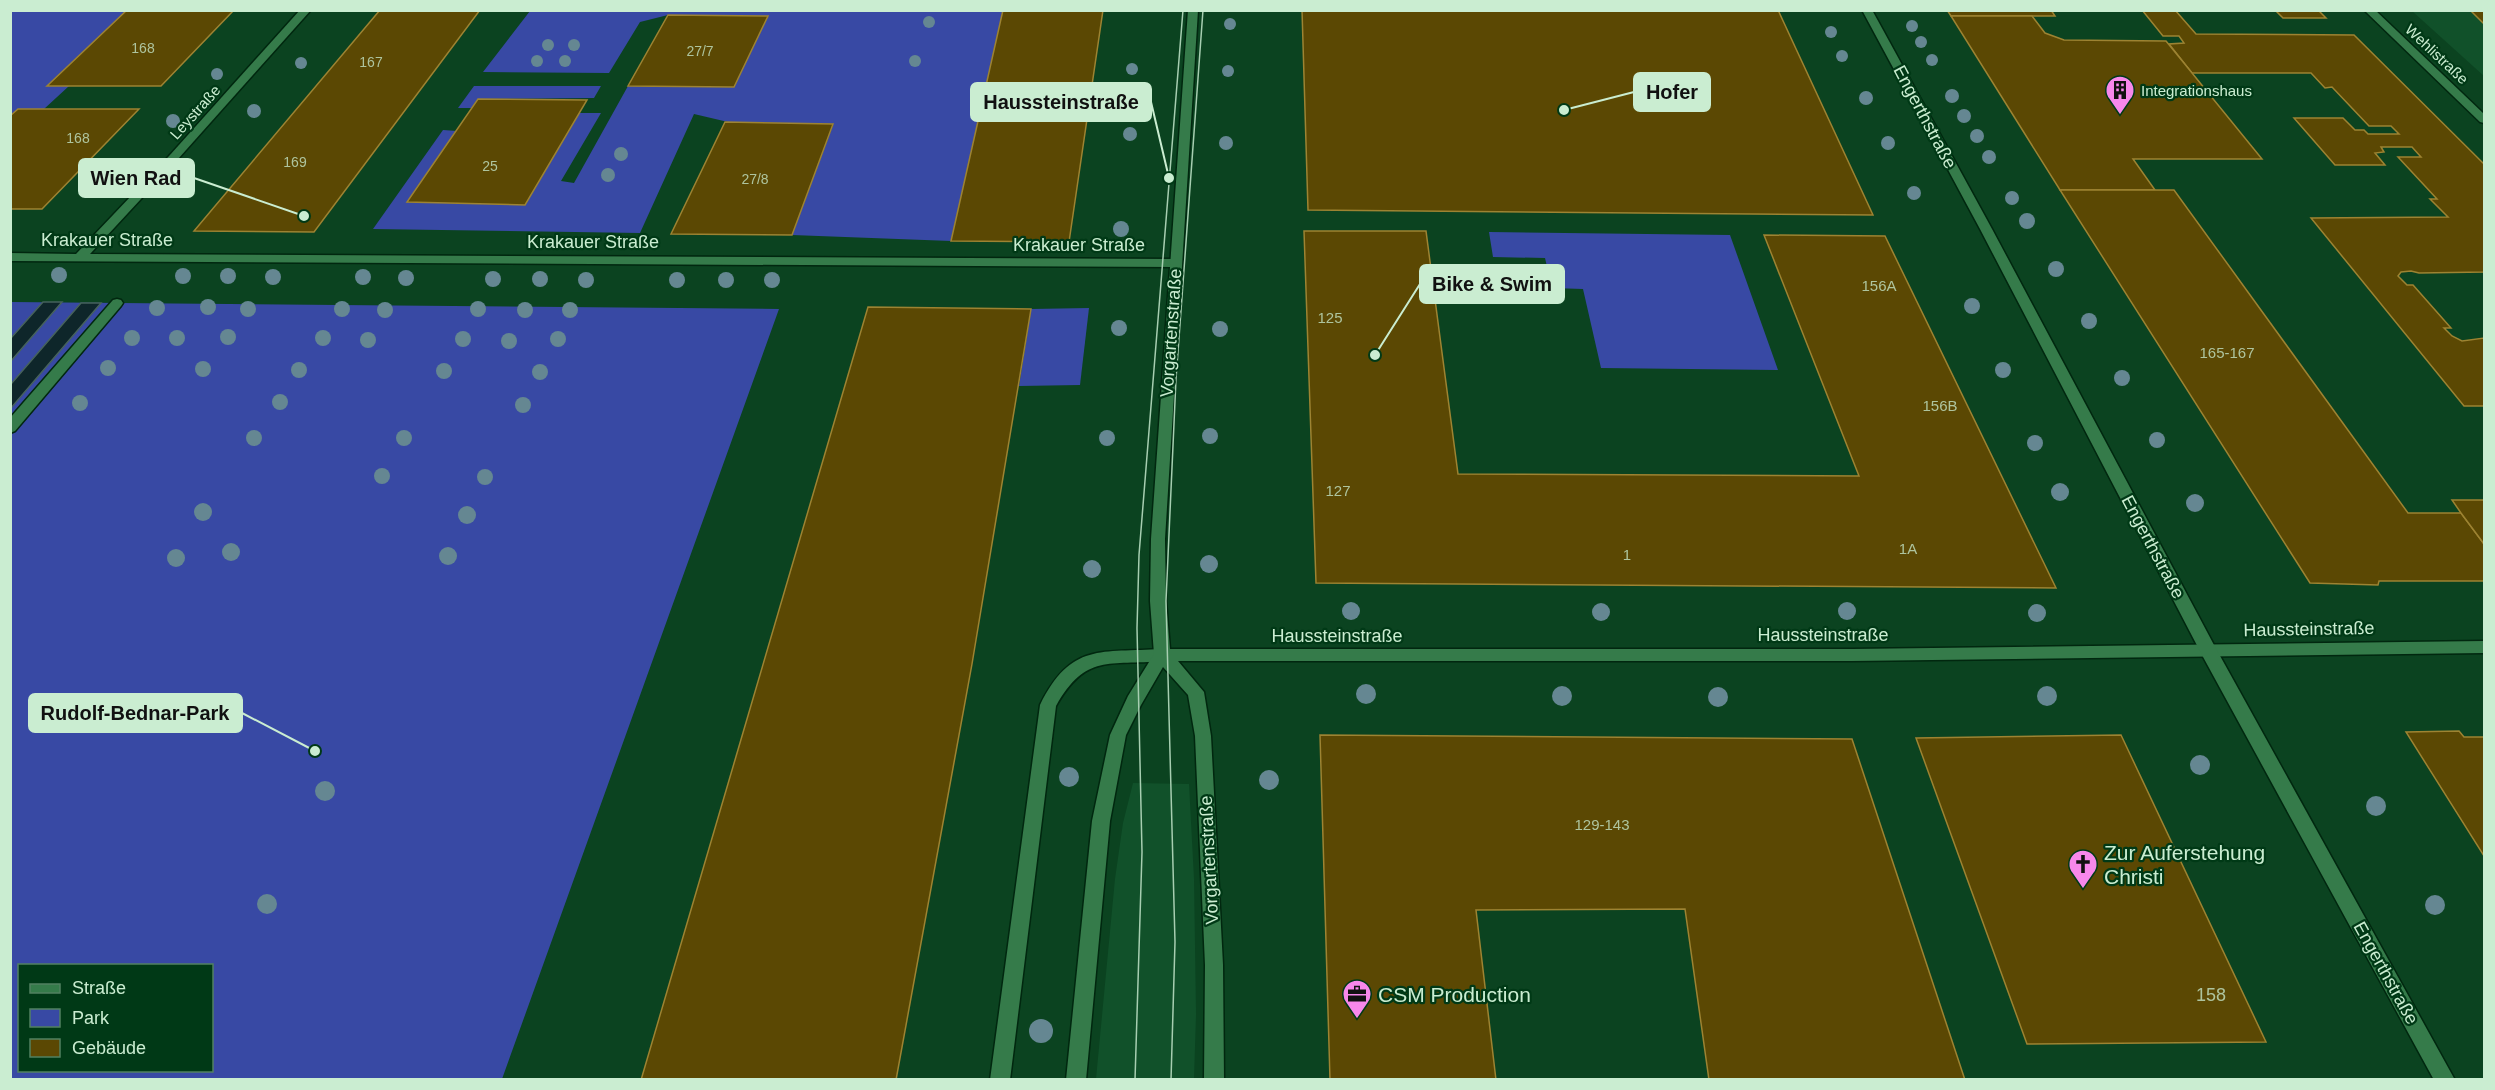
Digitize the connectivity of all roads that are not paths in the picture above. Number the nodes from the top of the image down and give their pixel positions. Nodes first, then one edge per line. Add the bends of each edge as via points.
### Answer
1 (306, 10) edge
2 (1193, 10) edge
3 (1867, 10) edge
4 (2369, 10) edge
5 (2484, 120) edge
6 (10, 257) edge
7 (79, 258) junction
8 (1176, 263) junction
9 (117, 303) dead end
10 (10, 428) edge
11 (2484, 647) edge
12 (2208, 650) junction
13 (1162, 655) junction
14 (1000, 1080) edge
15 (1076, 1080) edge
16 (1214, 1080) edge
17 (2445, 1080) edge

1 - 7 street, Leystraße
2 - 8 street, Vorgartenstraße
3 - 12 street, Engerthstraße
4 - 5 street, Wehlistraße
6 - 7 street, Krakauer Straße
7 - 8 street, Krakauer Straße
8 - 13 street, Vorgartenstraße via 1158,539
9 - 10 street
11 - 12 street, Haussteinstraße
12 - 13 street, Haussteinstraße via 1852,655
12 - 17 street, Engerthstraße
13 - 14 street, Haussteinstraße via 1095,661 1076,668 1060,682 1048,705
13 - 15 street via 1118,735 1101,821
13 - 16 street, Vorgartenstraße via 1197,692 1203,736 1214,965

